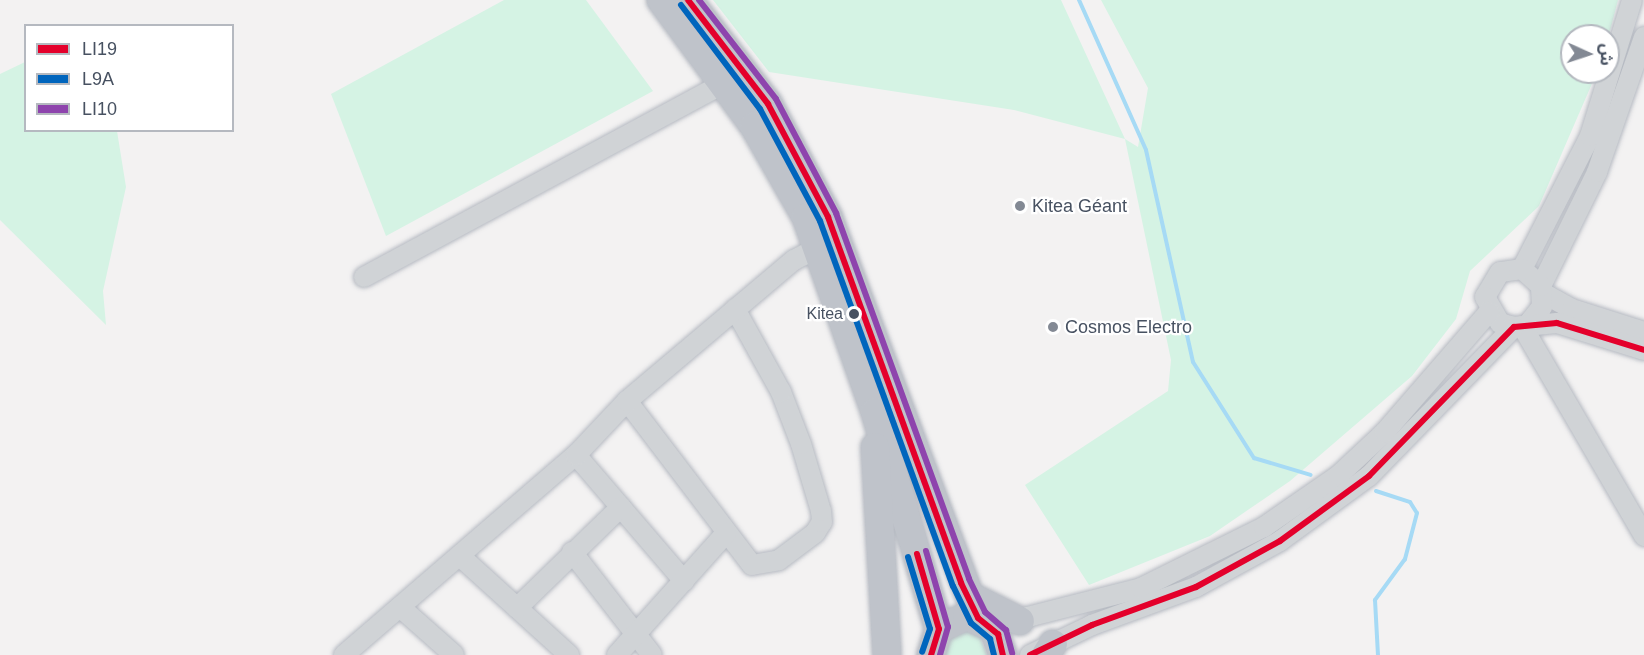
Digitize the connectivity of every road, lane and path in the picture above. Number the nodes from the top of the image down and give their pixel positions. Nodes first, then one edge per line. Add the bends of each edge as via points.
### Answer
1 (661, 0) edge
2 (688, 0) edge
3 (1632, 0) edge
4 (1644, 37) edge
5 (723, 84) junction
6 (818, 248) junction
7 (1522, 269) junction
8 (364, 277) dead end
9 (1542, 289) junction
10 (735, 309) junction
11 (1489, 312) junction
12 (1521, 326) junction
13 (1644, 332) edge
14 (1644, 350) edge
15 (627, 401) junction
16 (875, 412) junction
17 (576, 454) junction
18 (621, 507) junction
19 (726, 533) junction
20 (1644, 536) edge
21 (572, 552) junction
22 (461, 557) junction
23 (684, 581) junction
24 (964, 590) junction
25 (400, 607) junction
26 (517, 608) junction
27 (983, 621) junction
28 (1020, 621) junction
29 (636, 634) junction
30 (935, 642) edge
31 (1043, 652) edge
32 (344, 655) edge
33 (454, 655) edge
34 (570, 655) edge
35 (617, 655) edge
36 (652, 655) edge
37 (887, 655) edge
38 (1003, 655) edge

1 - 5 highway
2 - 24 highway via 768,104 828,217
3 - 7 street via 1586,146
4 - 9 street via 1601,162
5 - 6 highway via 770,152
5 - 8 street
6 - 10 street via 794,260
6 - 16 highway
7 - 9 street
7 - 11 street via 1500,272 1489,283
9 - 12 street via 1539,314
9 - 13 street via 1582,313
10 - 15 street
10 - 19 street via 781,392 822,522 779,560 758,568
11 - 12 street
11 - 28 street via 1385,432 1339,475 1264,527 1141,588
12 - 14 street via 1557,322
12 - 20 street
12 - 31 street via 1416,431 1329,508 1244,564
15 - 17 street
15 - 19 street
16 - 30 highway
16 - 37 highway
17 - 18 street
17 - 22 street
18 - 21 street
18 - 23 street
19 - 23 street
21 - 26 street
21 - 29 street
22 - 25 street
22 - 26 street
23 - 29 street
24 - 27 highway
24 - 28 highway
25 - 32 street
25 - 33 street
26 - 34 street
27 - 28 street
27 - 30 highway via 957,618
27 - 38 highway via 1001,641
29 - 35 street
29 - 36 street

